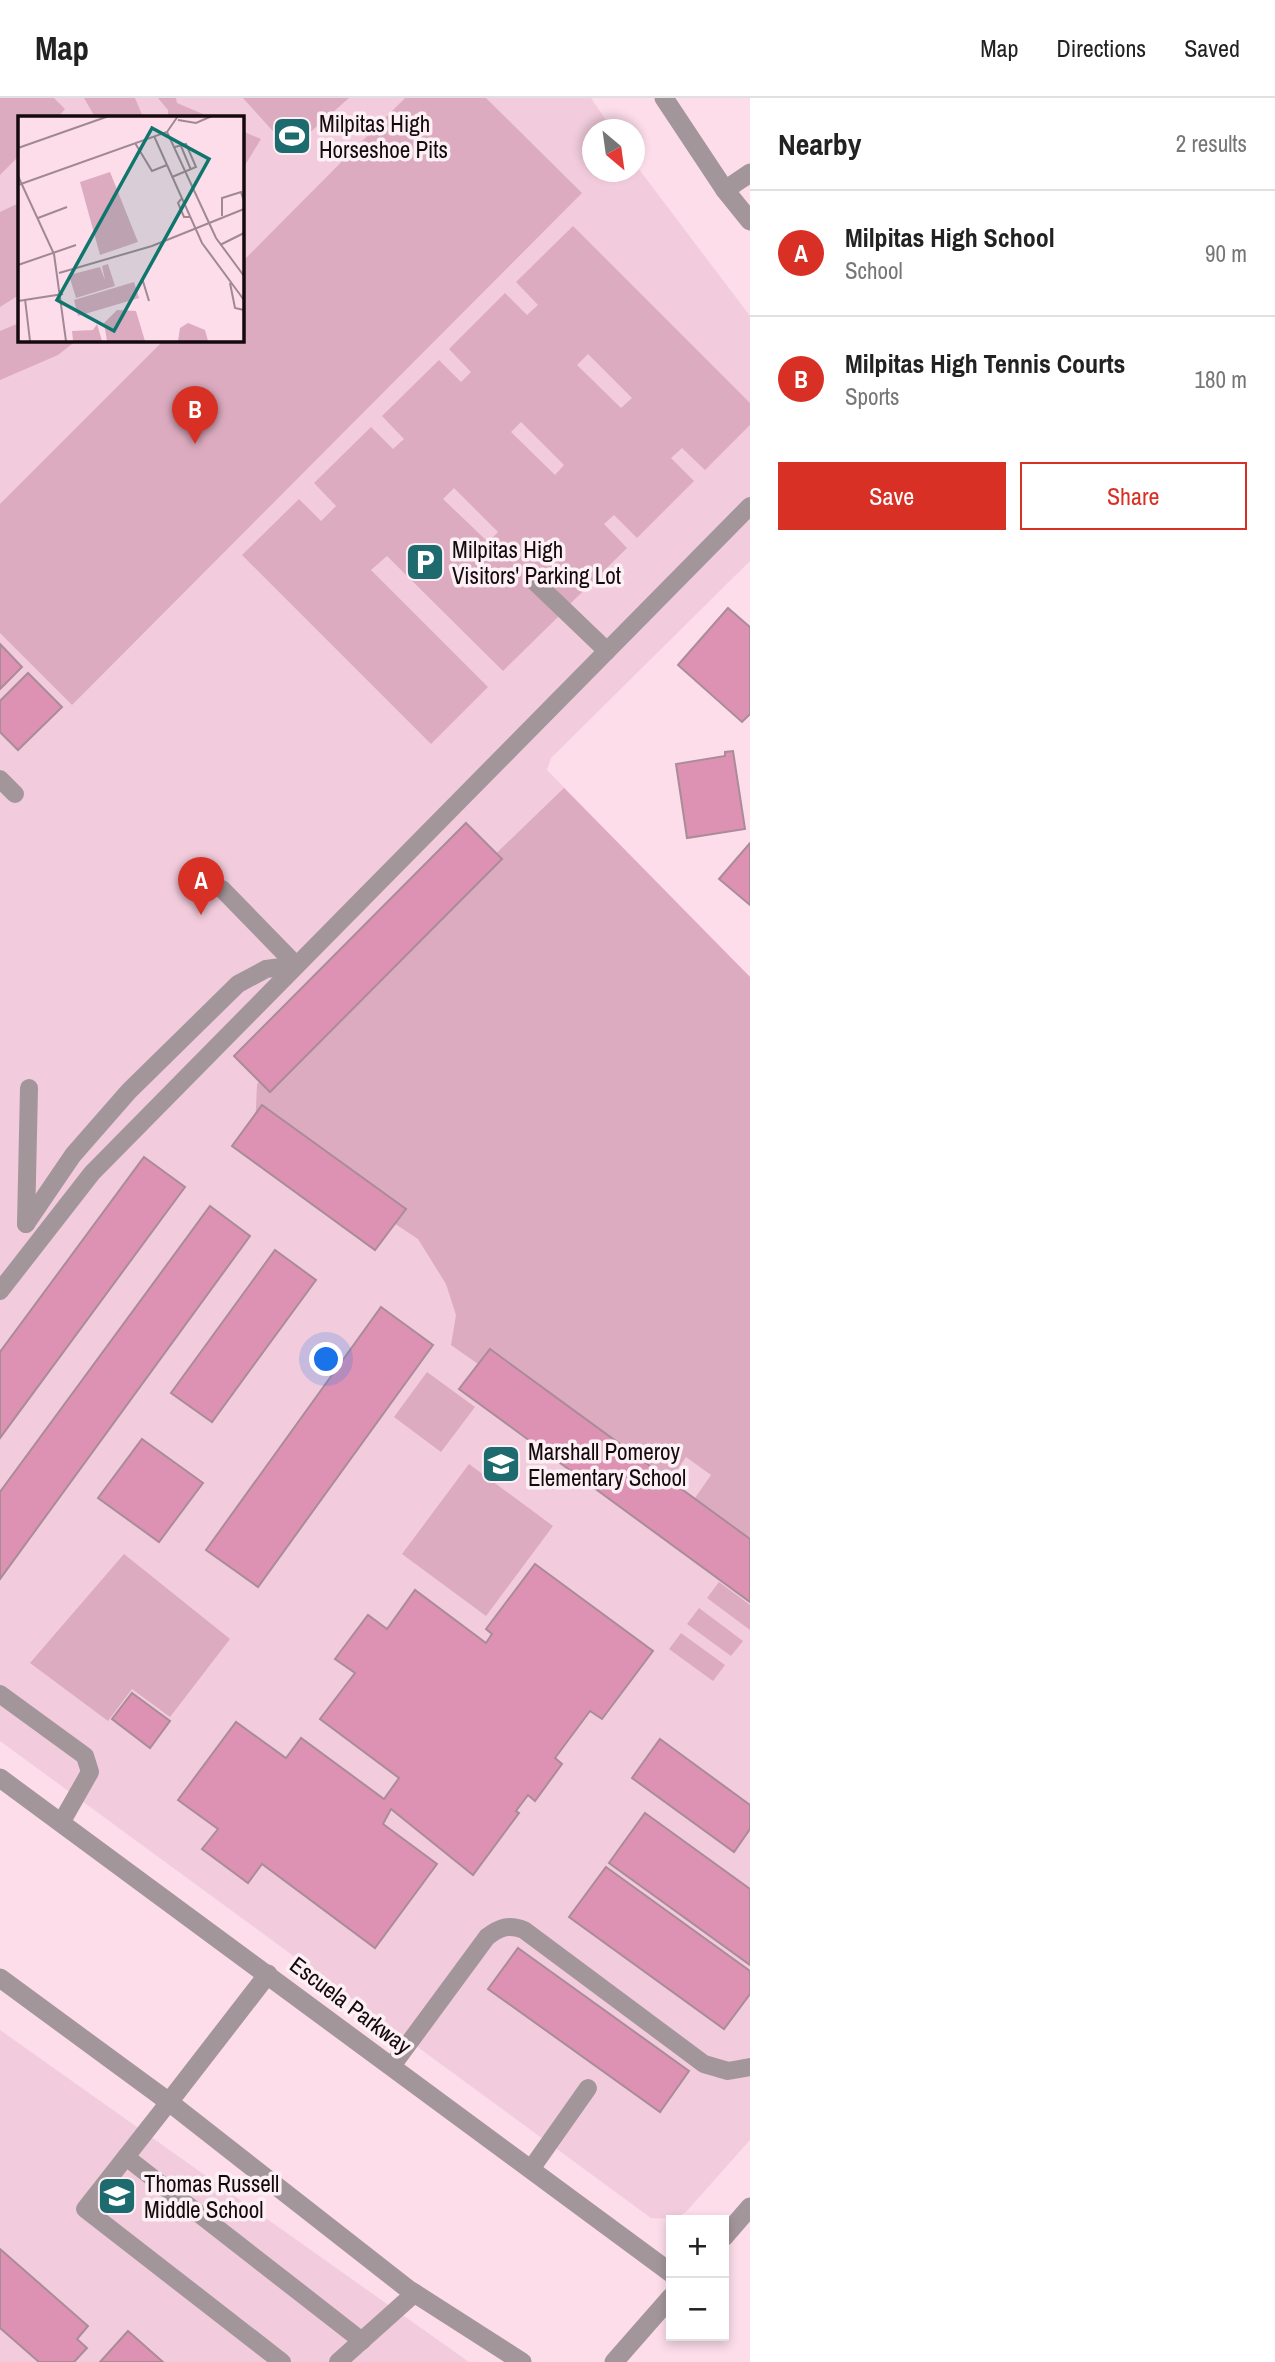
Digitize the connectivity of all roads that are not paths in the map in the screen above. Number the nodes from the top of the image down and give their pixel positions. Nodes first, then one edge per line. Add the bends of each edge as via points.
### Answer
1 (664, 98) edge
2 (750, 173) edge
3 (725, 190) junction
4 (750, 221) edge
5 (750, 506) edge
6 (534, 582) dead end
7 (607, 651) junction
8 (0, 779) edge
9 (15, 794) dead end
10 (222, 889) dead end
11 (296, 965) junction
12 (29, 1087) dead end
13 (26, 1224) junction
14 (24, 1256) junction
15 (0, 1291) edge
16 (0, 1694) edge
17 (0, 1778) edge
18 (61, 1823) junction
19 (268, 1974) junction
20 (0, 1979) edge
21 (392, 2066) junction
22 (750, 2067) edge
23 (587, 2088) dead end
24 (169, 2102) junction
25 (126, 2157) junction
26 (531, 2169) junction
27 (750, 2207) edge
28 (729, 2231) edge
29 (666, 2269) edge
30 (415, 2294) junction
31 (666, 2303) edge
32 (362, 2341) junction
33 (282, 2362) edge
34 (338, 2362) edge
35 (522, 2362) edge
36 (614, 2362) edge

1 - 3 street
2 - 3 street
3 - 4 street
5 - 7 lane
6 - 7 lane
7 - 11 lane
8 - 9 lane
10 - 11 lane
11 - 13 lane via 266,969 238,984 129,1091 73,1155
11 - 14 lane via 92,1172
12 - 13 lane
13 - 14 lane
14 - 15 lane
16 - 18 lane via 85,1756 90,1772
17 - 18 street, Escuela Parkway
18 - 19 street, Escuela Parkway
19 - 21 street, Escuela Parkway
19 - 24 street
20 - 24 street
21 - 22 lane via 487,1937 496,1929 512,1926 524,1930 705,2064 728,2071
21 - 26 street, Escuela Parkway
23 - 26 lane
24 - 25 lane
24 - 30 street
25 - 32 lane
25 - 33 lane via 85,2209
26 - 29 street, Escuela Parkway
27 - 28 street
30 - 32 lane
30 - 35 street
31 - 36 street
32 - 34 lane

